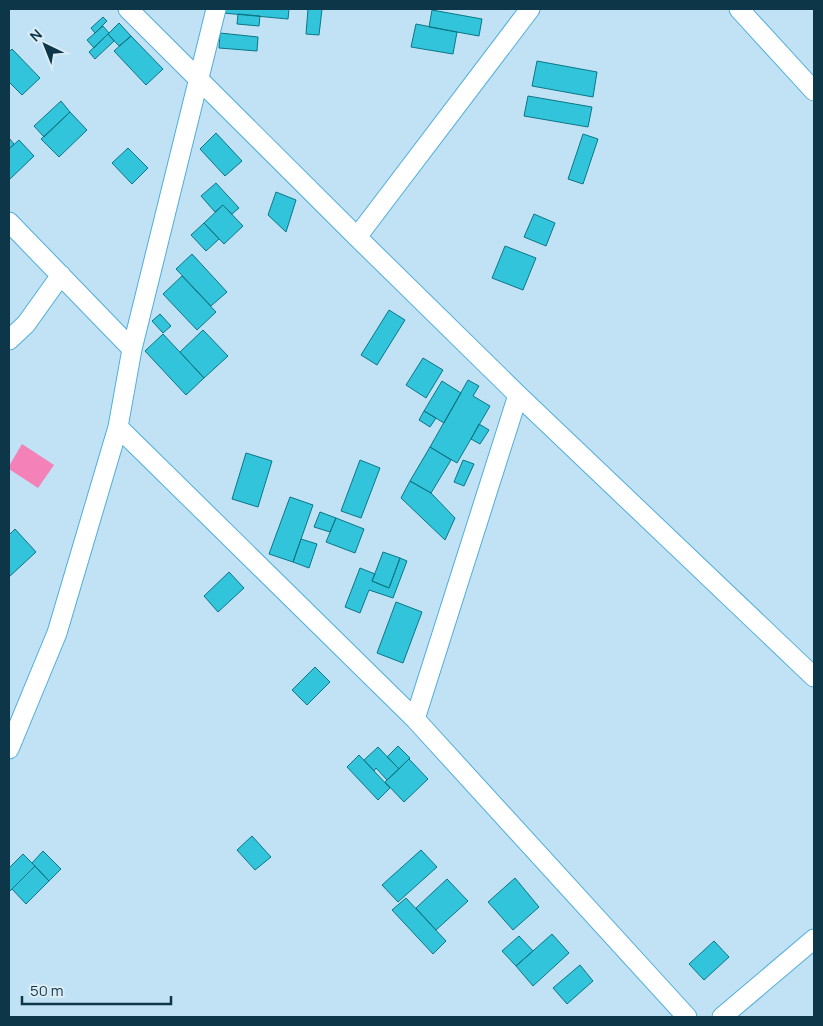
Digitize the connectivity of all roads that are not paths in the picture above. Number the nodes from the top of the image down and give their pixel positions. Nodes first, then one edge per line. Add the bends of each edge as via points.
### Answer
1 (128, 9) edge
2 (216, 9) edge
3 (530, 9) edge
4 (739, 9) edge
5 (199, 79) junction
6 (814, 91) edge
7 (9, 222) edge
8 (357, 237) junction
9 (61, 276) junction
10 (9, 340) edge
11 (132, 349) junction
12 (518, 395) junction
13 (118, 427) junction
14 (814, 677) edge
15 (415, 719) junction
16 (9, 749) edge
17 (814, 939) edge
18 (687, 1017) edge
19 (722, 1017) edge

1 - 5 street
2 - 5 street
3 - 8 street
4 - 6 street
5 - 8 street
5 - 11 street
7 - 9 street
8 - 12 street
9 - 10 street via 26,324
9 - 11 street
11 - 13 street
12 - 14 street
12 - 15 street
13 - 15 street
13 - 16 street via 58,633
15 - 18 street
17 - 19 street

